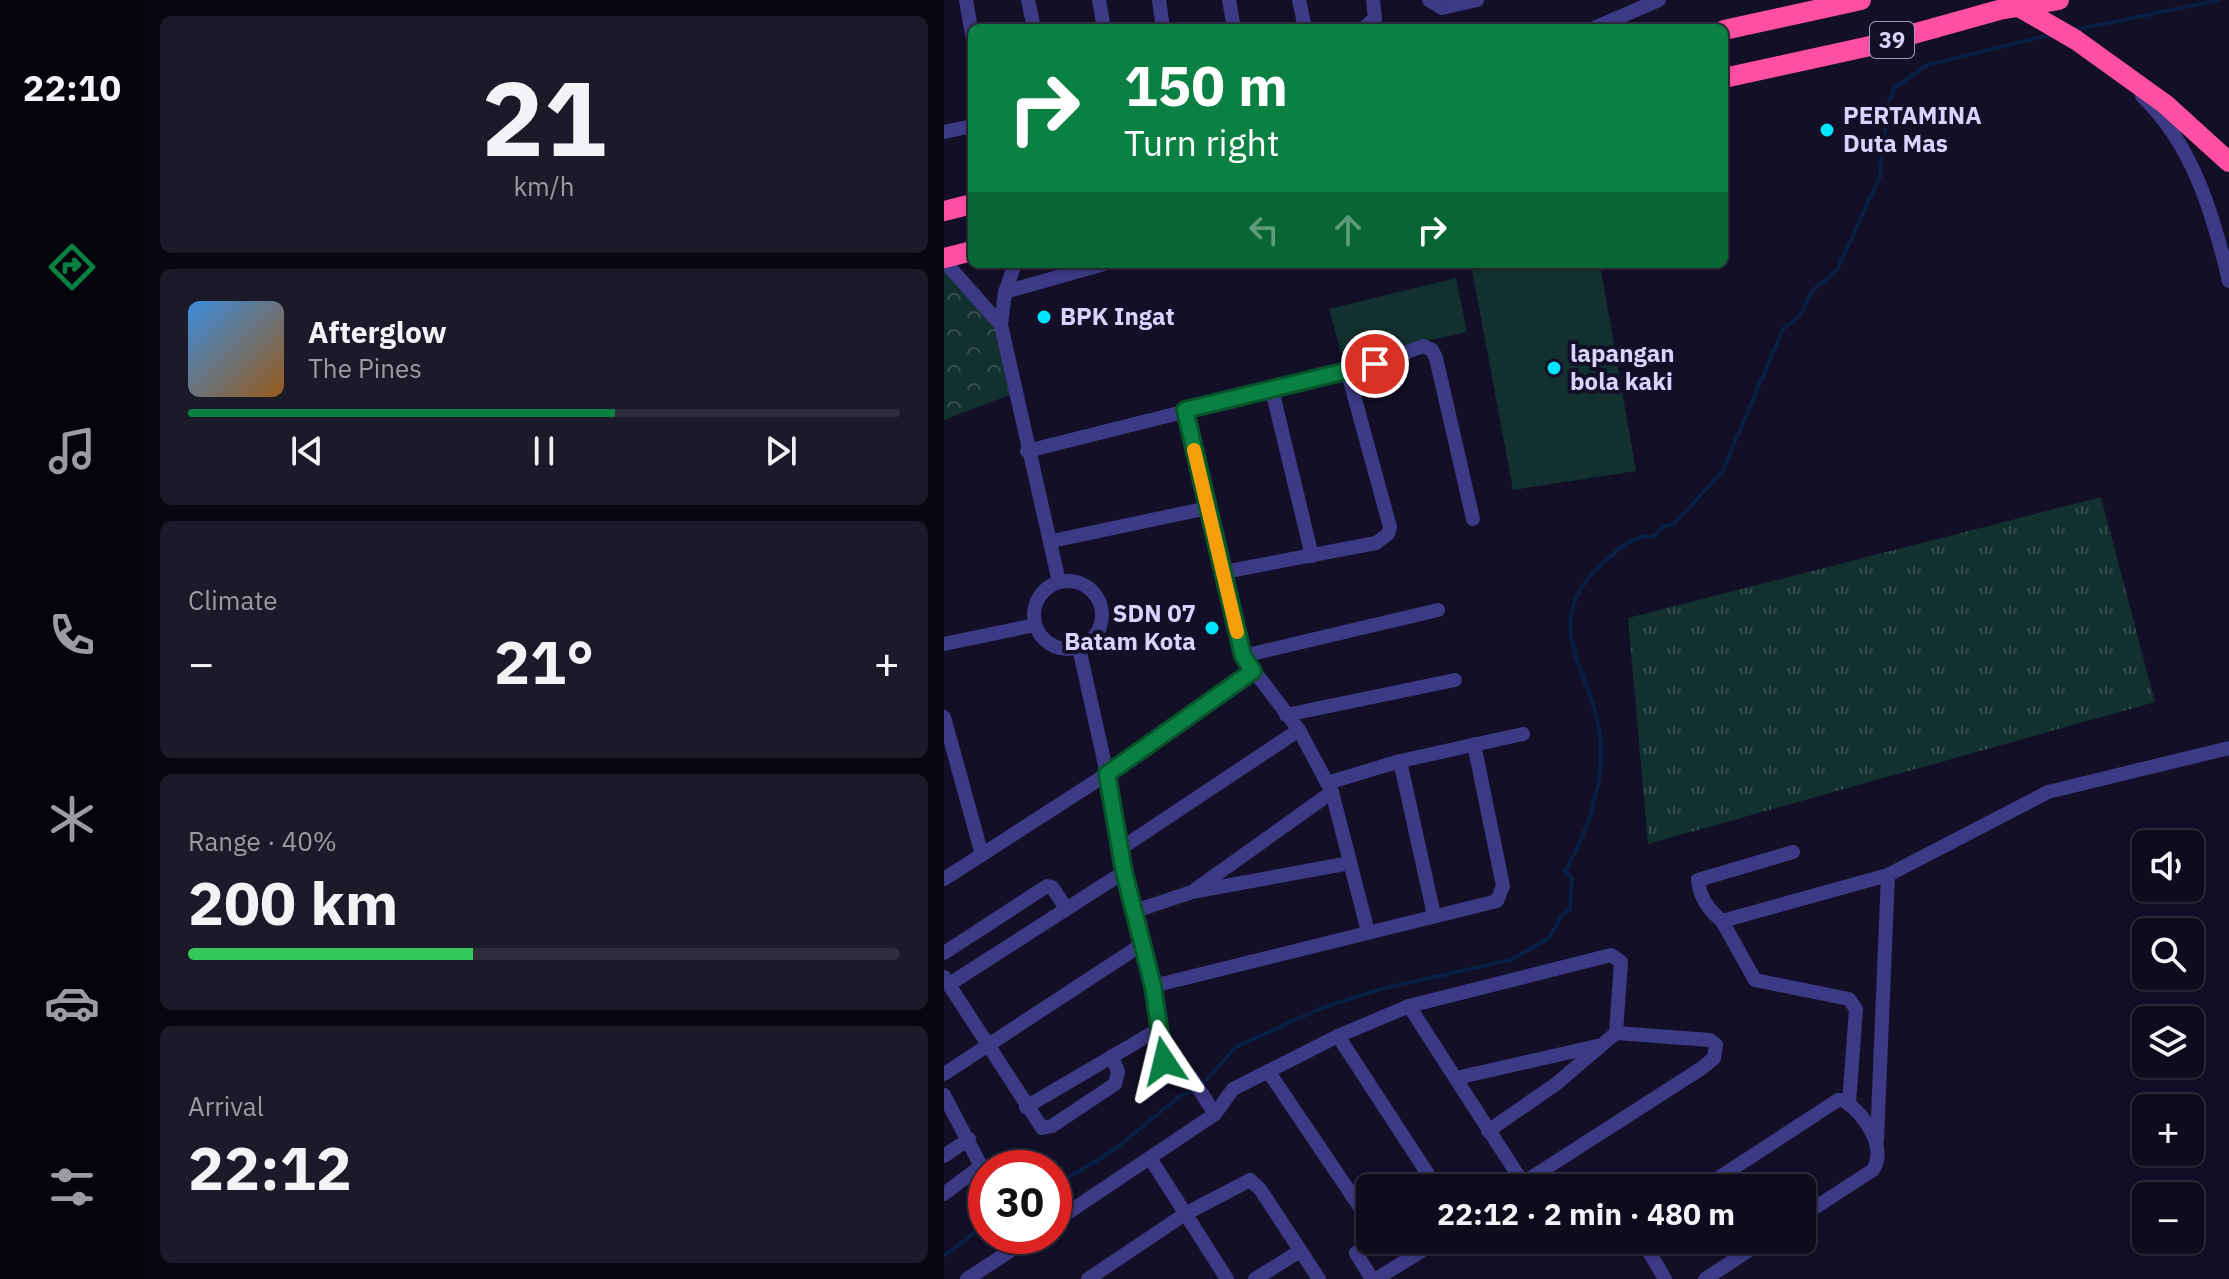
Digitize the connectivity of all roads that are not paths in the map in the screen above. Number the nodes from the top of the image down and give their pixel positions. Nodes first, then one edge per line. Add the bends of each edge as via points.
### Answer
1 (966, 0) edge
2 (1028, 0) edge
3 (1099, 0) edge
4 (1159, 0) edge
5 (1229, 0) edge
6 (1299, 0) edge
7 (1373, 0) edge
8 (1429, 0) edge
9 (1477, 0) edge
10 (1659, 0) edge
11 (1861, 0) edge
12 (2059, 0) edge
13 (2005, 6) edge
14 (970, 24) edge
15 (1033, 24) edge
16 (1103, 24) edge
17 (1162, 24) edge
18 (1233, 24) edge
19 (1304, 24) edge
20 (1368, 24) edge
21 (1603, 24) edge
22 (1728, 29) edge
23 (2121, 75) junction
24 (1728, 77) edge
25 (968, 127) edge
26 (944, 132) edge
27 (2229, 162) edge
28 (968, 205) edge
29 (944, 211) edge
30 (968, 252) edge
31 (944, 260) edge
32 (1014, 268) edge
33 (1090, 268) edge
34 (2229, 281) edge
35 (1005, 292) junction
36 (1001, 325) junction
37 (1347, 370) junction
38 (1272, 390) junction
39 (1185, 410) junction
40 (1027, 451) junction
41 (1208, 508) junction
42 (1473, 519) dead end
43 (1052, 541) junction
44 (1312, 556) junction
45 (1224, 572) junction
46 (1059, 582) junction
47 (1438, 610) dead end
48 (1035, 625) junction
49 (944, 644) edge
50 (1079, 648) junction
51 (1243, 656) junction
52 (1253, 671) junction
53 (1455, 680) dead end
54 (1286, 715) junction
55 (944, 717) edge
56 (1299, 730) junction
57 (1523, 734) dead end
58 (1474, 744) junction
59 (2229, 748) edge
60 (948, 752) edge
61 (1400, 761) junction
62 (1107, 774) junction
63 (1330, 787) junction
64 (1120, 849) junction
65 (1793, 852) dead end
66 (982, 855) junction
67 (1350, 863) junction
68 (1124, 872) junction
69 (949, 874) edge
70 (1888, 875) junction
71 (1192, 892) junction
72 (1066, 908) junction
73 (1135, 911) junction
74 (1434, 915) junction
75 (1722, 921) junction
76 (1368, 932) junction
77 (1141, 945) junction
78 (944, 953) edge
79 (946, 981) edge
80 (1153, 986) junction
81 (1409, 1006) junction
82 (1159, 1029) junction
83 (1616, 1033) junction
84 (1338, 1036) junction
85 (1598, 1046) junction
86 (986, 1047) junction
87 (1112, 1056) junction
88 (1268, 1071) junction
89 (944, 1074) edge
90 (1456, 1078) junction
91 (944, 1095) edge
92 (1849, 1104) junction
93 (1026, 1107) junction
94 (1213, 1110) junction
95 (1488, 1131) junction
96 (969, 1139) junction
97 (1877, 1140) junction
98 (944, 1156) edge
99 (1150, 1158) junction
100 (1428, 1174) edge
101 (1513, 1174) edge
102 (1536, 1174) edge
103 (1724, 1174) edge
104 (944, 1194) edge
105 (1356, 1201) edge
106 (1816, 1207) edge
107 (1072, 1210) edge
108 (1185, 1214) junction
109 (1300, 1251) junction
110 (1005, 1254) edge
111 (1357, 1254) edge
112 (1417, 1254) edge
113 (1650, 1254) edge
114 (1743, 1254) edge
115 (1110, 1273) edge
116 (967, 1279) edge
117 (1088, 1279) edge
118 (1226, 1279) edge
119 (1255, 1279) edge
120 (1319, 1279) edge
121 (1374, 1279) edge
122 (1665, 1279) edge
123 (1705, 1279) edge

1 - 14 street
2 - 15 street
3 - 16 street
4 - 17 street
5 - 18 street
6 - 19 street
7 - 20 street via 1375,18
8 - 9 street via 1442,8
10 - 21 street
11 - 22 highway, 39
12 - 13 highway, 39
13 - 23 highway via 2076,40
13 - 24 highway, 39 via 1870,46
23 - 27 highway via 2165,104
23 - 34 street via 2161,116 2196,175
25 - 26 street
28 - 29 highway
30 - 31 highway
31 - 36 street
32 - 35 street
33 - 35 street
35 - 36 street
36 - 40 street
37 - 38 street
37 - 42 street via 1423,346 1432,350
37 - 44 street via 1390,527 1376,543
38 - 39 street
38 - 44 street
39 - 40 street
39 - 41 street
40 - 43 street
41 - 43 street
41 - 45 street
43 - 46 street
44 - 45 street
45 - 51 street
46 - 48 street via 1041,593
46 - 50 street via 1082,584 1099,600 1101,623 1089,643
47 - 51 street
48 - 49 street
48 - 50 street via 1047,643
50 - 62 street
51 - 52 street
52 - 54 street
52 - 62 street
53 - 54 street
54 - 56 street
55 - 60 street
56 - 63 street
56 - 64 street
57 - 58 street
58 - 61 street
58 - 74 street via 1502,895 1489,906
59 - 70 street via 2048,792
60 - 66 street
61 - 63 street
61 - 74 street
62 - 64 street
62 - 66 street
63 - 67 street
63 - 71 street
64 - 68 street
65 - 75 street via 1698,880 1699,893
66 - 69 street
67 - 71 street
67 - 76 street
68 - 72 street
68 - 73 street
70 - 75 street
70 - 97 street
71 - 73 street
72 - 78 street via 1047,886
72 - 79 street
73 - 77 street
74 - 76 street
75 - 92 street via 1755,980 1849,999 1856,1009
76 - 80 street
77 - 80 street
77 - 86 street
79 - 86 street
80 - 82 street
81 - 83 street via 1611,955 1621,962
81 - 84 street
81 - 90 street
82 - 87 street
82 - 94 street via 1164,1061 1173,1073 1191,1077
83 - 85 street
83 - 102 street via 1710,1040 1717,1052 1702,1068
84 - 88 street
84 - 100 street
85 - 90 street
85 - 95 street via 1556,1084
86 - 89 street
86 - 93 street
87 - 93 street
87 - 93 street via 1118,1072 1115,1084 1052,1126 1038,1125
88 - 94 street via 1233,1089
88 - 105 street
90 - 95 street
91 - 96 street
92 - 97 street
92 - 103 street via 1838,1100
94 - 99 street
95 - 101 street
96 - 98 street
96 - 104 street via 981,1166
97 - 106 street via 1879,1159 1873,1170
99 - 107 street
99 - 108 street
108 - 109 street via 1254,1181
108 - 115 street
108 - 118 street
109 - 119 street
109 - 120 street
110 - 116 street
111 - 121 street
112 - 121 street
113 - 122 street
114 - 123 street
115 - 117 street

